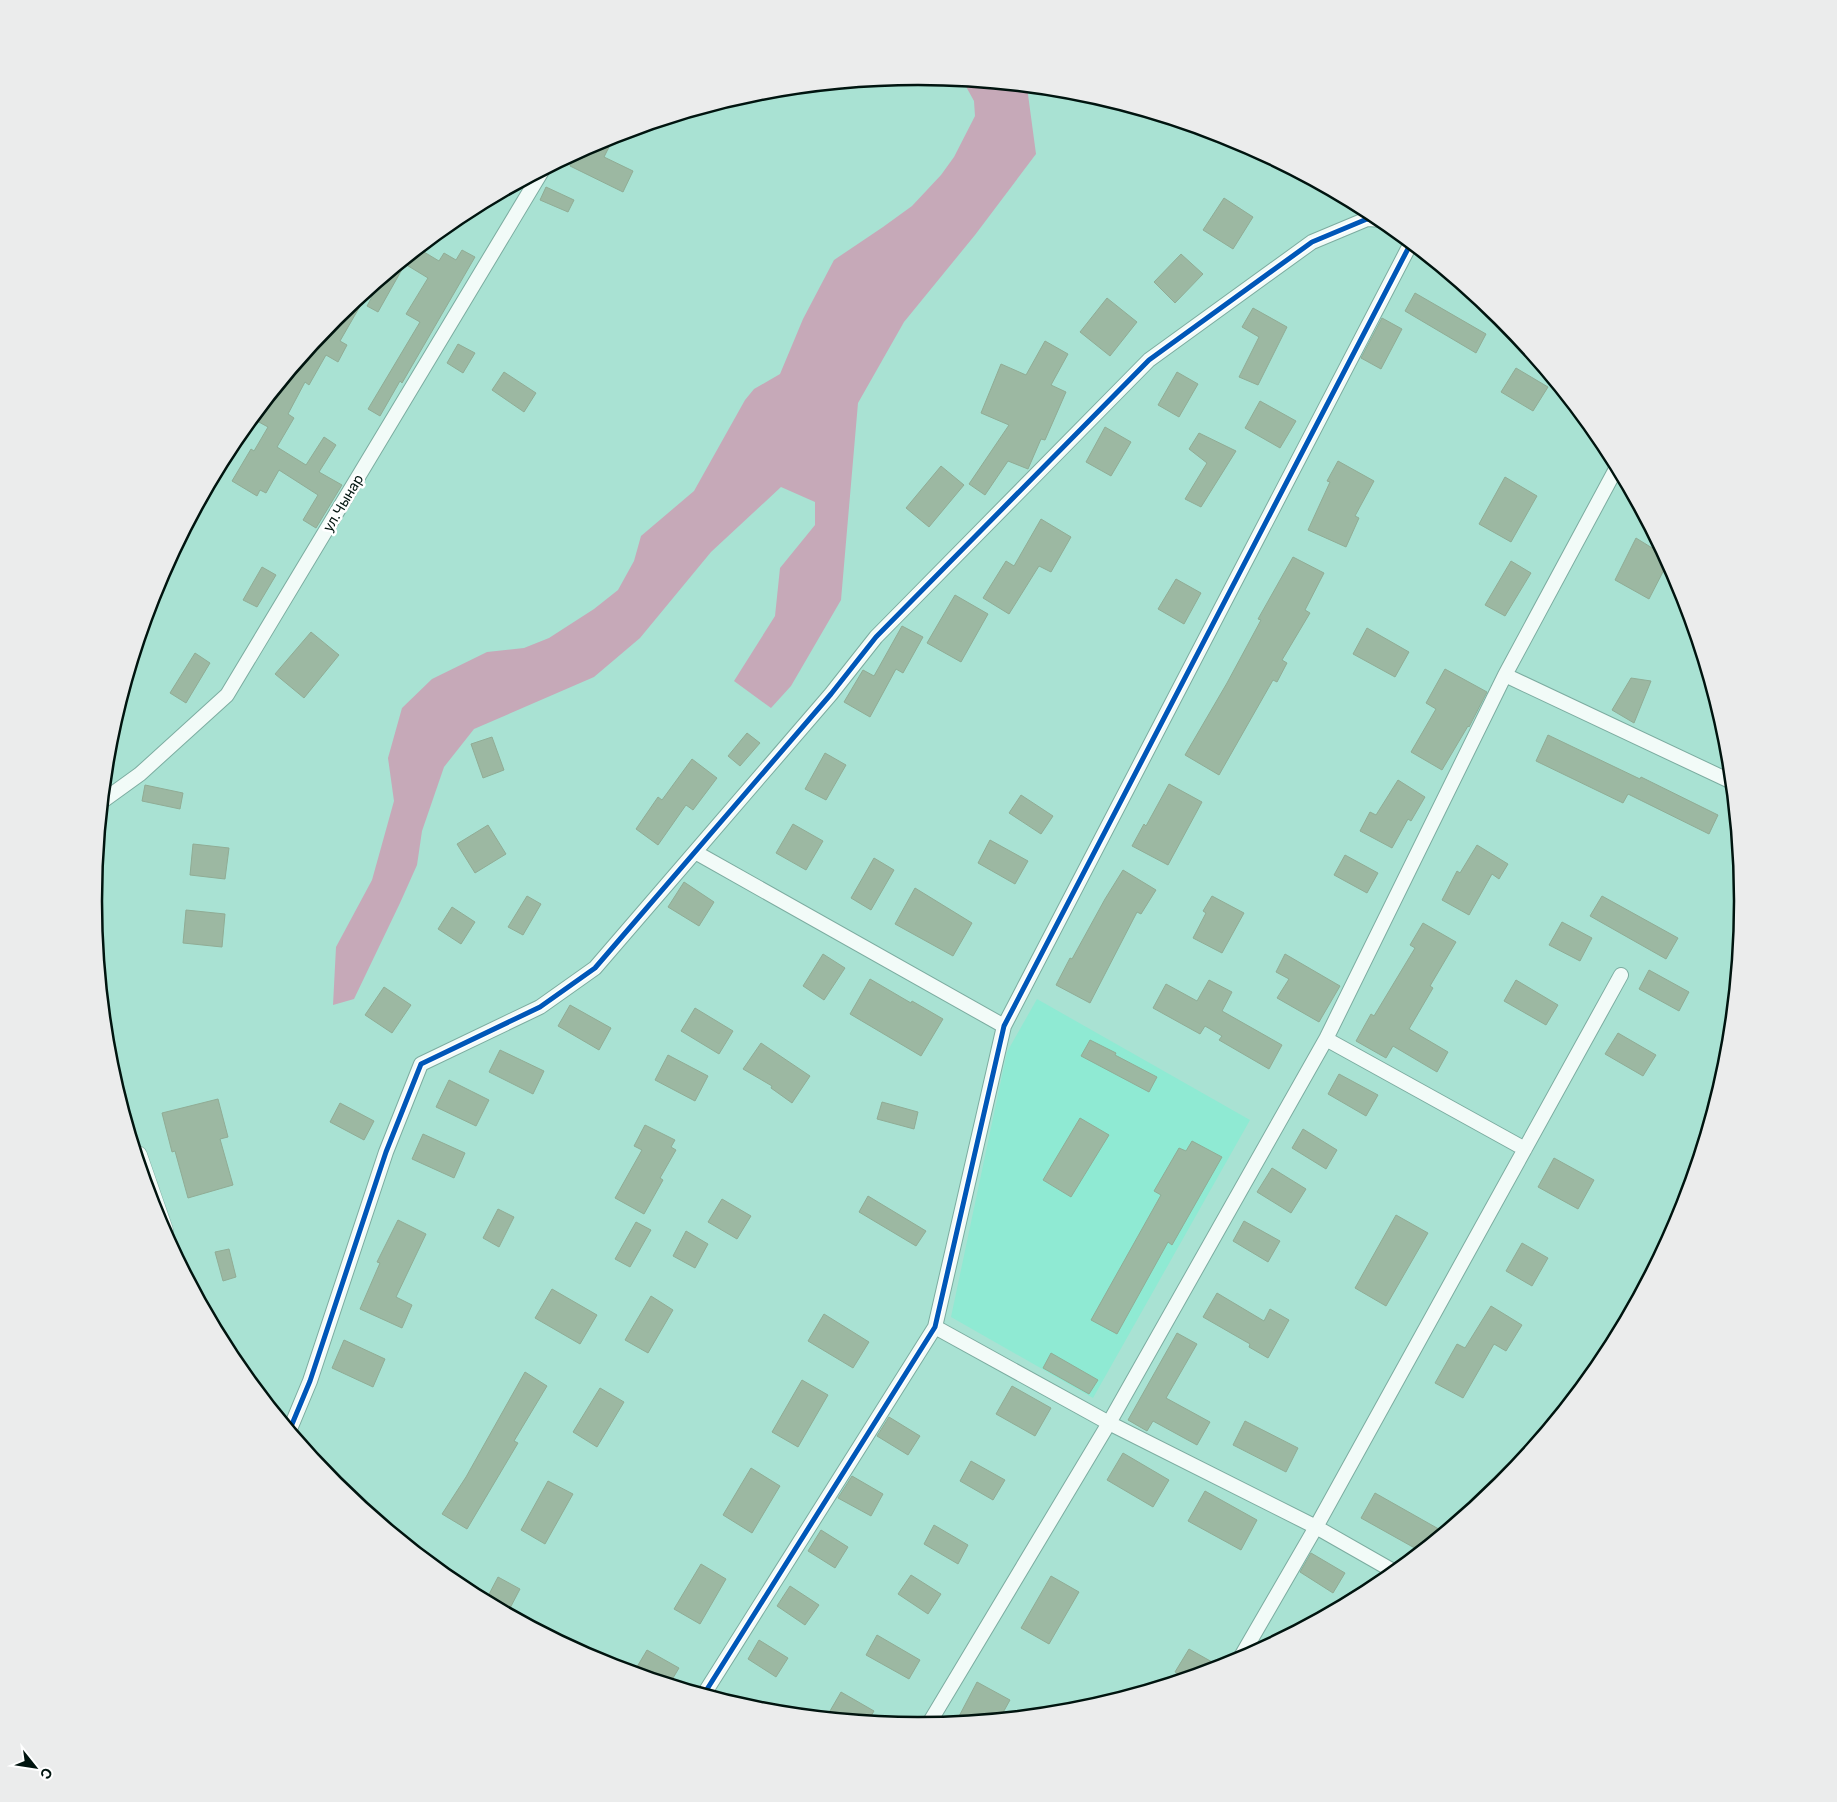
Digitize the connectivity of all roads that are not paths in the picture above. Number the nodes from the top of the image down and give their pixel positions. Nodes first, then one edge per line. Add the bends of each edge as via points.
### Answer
1 (536, 181) edge
2 (1366, 219) edge
3 (1408, 249) edge
4 (1613, 474) edge
5 (1505, 675) junction
6 (1725, 779) edge
7 (109, 797) edge
8 (695, 852) junction
9 (1621, 975) dead end
10 (1004, 1026) junction
11 (1326, 1039) junction
12 (1525, 1149) junction
13 (935, 1327) junction
14 (292, 1423) edge
15 (1110, 1423) junction
16 (1316, 1527) junction
17 (1388, 1568) edge
18 (1246, 1648) edge
19 (707, 1689) edge
20 (933, 1716) edge

1 - 7 street, ул.Чынар via 227,695 140,774
2 - 8 street via 1312,242 1149,360 876,637
3 - 10 street
4 - 5 street
5 - 6 street
5 - 11 street
8 - 10 street
8 - 14 street via 595,968 540,1007 421,1064 386,1152 310,1381
9 - 12 street
10 - 13 street
11 - 12 street
11 - 15 street
12 - 16 street
13 - 15 street
13 - 19 street
15 - 16 street
15 - 20 street
16 - 17 street
16 - 18 street

